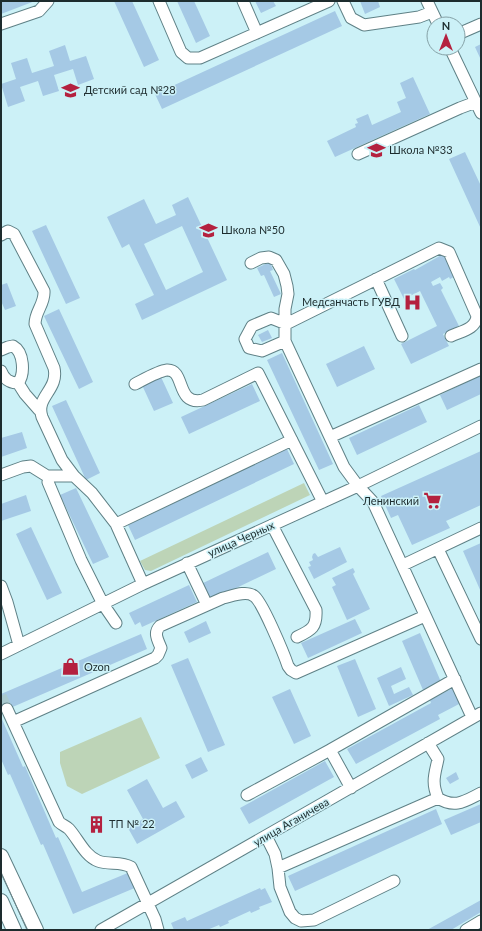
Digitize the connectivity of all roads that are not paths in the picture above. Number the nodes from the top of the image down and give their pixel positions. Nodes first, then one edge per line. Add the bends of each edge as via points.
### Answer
1 (48, 1) edge
2 (159, 1) edge
3 (243, 1) edge
4 (329, 1) edge
5 (343, 1) edge
6 (427, 1) edge
7 (432, 12) junction
8 (434, 16) edge
9 (1, 24) edge
10 (481, 24) edge
11 (466, 31) edge
12 (257, 33) junction
13 (454, 56) edge
14 (478, 108) edge
15 (358, 154) dead end
16 (1, 235) edge
17 (251, 263) dead end
18 (376, 279) junction
19 (286, 324) junction
20 (402, 336) dead end
21 (451, 336) dead end
22 (285, 341) junction
23 (1, 350) edge
24 (481, 369) edge
25 (1, 371) edge
26 (18, 383) junction
27 (135, 384) dead end
28 (39, 410) junction
29 (481, 426) edge
30 (330, 437) junction
31 (292, 440) junction
32 (1, 475) edge
33 (74, 476) junction
34 (48, 482) dead end
35 (358, 486) junction
36 (323, 502) junction
37 (116, 524) junction
38 (272, 525) junction
39 (481, 528) edge
40 (438, 549) junction
41 (187, 563) junction
42 (403, 565) junction
43 (142, 584) junction
44 (1, 586) edge
45 (103, 604) junction
46 (207, 605) junction
47 (425, 616) junction
48 (116, 623) dead end
49 (297, 637) dead end
50 (481, 639) edge
51 (19, 645) junction
52 (1, 654) edge
53 (455, 679) junction
54 (7, 709) tunnel mouth
55 (477, 715) edge
56 (13, 722) junction
57 (428, 742) junction
58 (330, 750) junction
59 (351, 788) junction
60 (481, 793) edge
61 (247, 795) dead end
62 (438, 798) junction
63 (266, 836) junction
64 (1, 856) edge
65 (278, 868) junction
66 (394, 881) dead end
67 (1, 901) edge
68 (148, 903) junction
69 (481, 921) edge
70 (14, 930) edge
71 (36, 930) edge
72 (101, 930) edge
73 (158, 930) edge
74 (466, 930) edge

1 - 9 street via 39,11
2 - 12 street via 181,52 188,58 200,58
3 - 12 street
4 - 12 street
5 - 7 street via 351,18 364,24 419,17
6 - 7 street
7 - 8 street
10 - 11 street
13 - 14 street
14 - 15 street via 460,108
16 - 28 street via 8,231 14,234 44,291 35,324 56,375
17 - 19 street via 269,257 276,260 287,286
18 - 19 street
18 - 20 street
18 - 21 street via 439,248 449,252 477,316 474,326
19 - 22 street
19 - 22 street via 271,318 252,326 245,339 249,348 262,351
22 - 30 street
23 - 26 street via 13,346 19,352 22,374
24 - 30 street
25 - 26 street via 7,381
26 - 28 street
27 - 31 street via 164,371 171,371 176,374 185,396 197,401 258,373
28 - 33 street via 62,460
29 - 35 street, улица Черных
30 - 35 street via 344,467
31 - 36 street
31 - 37 street
32 - 33 street via 31,466 47,476
33 - 37 street
34 - 45 street
35 - 36 street, улица Черных
35 - 42 street via 373,502
36 - 38 street, улица Черных
37 - 43 street
38 - 41 street, улица Черных
38 - 49 street via 316,610 315,625
39 - 40 street
40 - 42 street
40 - 50 street
41 - 43 street, улица Черных
41 - 46 street
42 - 47 street
43 - 45 street, улица Черных
44 - 51 street
45 - 48 street
45 - 51 street, улица Черных
46 - 47 street via 234,595 253,595 273,631 288,666 296,673
46 - 56 street via 160,626 156,636 161,648 155,658
47 - 53 street
51 - 52 street, улица Черных
53 - 55 street
53 - 58 street
54 - 56 street
55 - 57 street, улица Аганичева
56 - 68 street via 59,822 68,827 88,856 98,861 132,866
57 - 59 street, улица Аганичева
57 - 62 street via 438,759 434,780
58 - 59 street
58 - 61 street
59 - 63 street, улица Аганичева
60 - 62 street via 456,804 449,804
62 - 65 street
63 - 65 street via 275,854
63 - 68 street, улица Аганичева
64 - 71 main road
65 - 66 street via 280,887 290,912 301,921 314,920
67 - 70 main road
68 - 72 street, улица Аганичева
68 - 73 street
69 - 74 street

